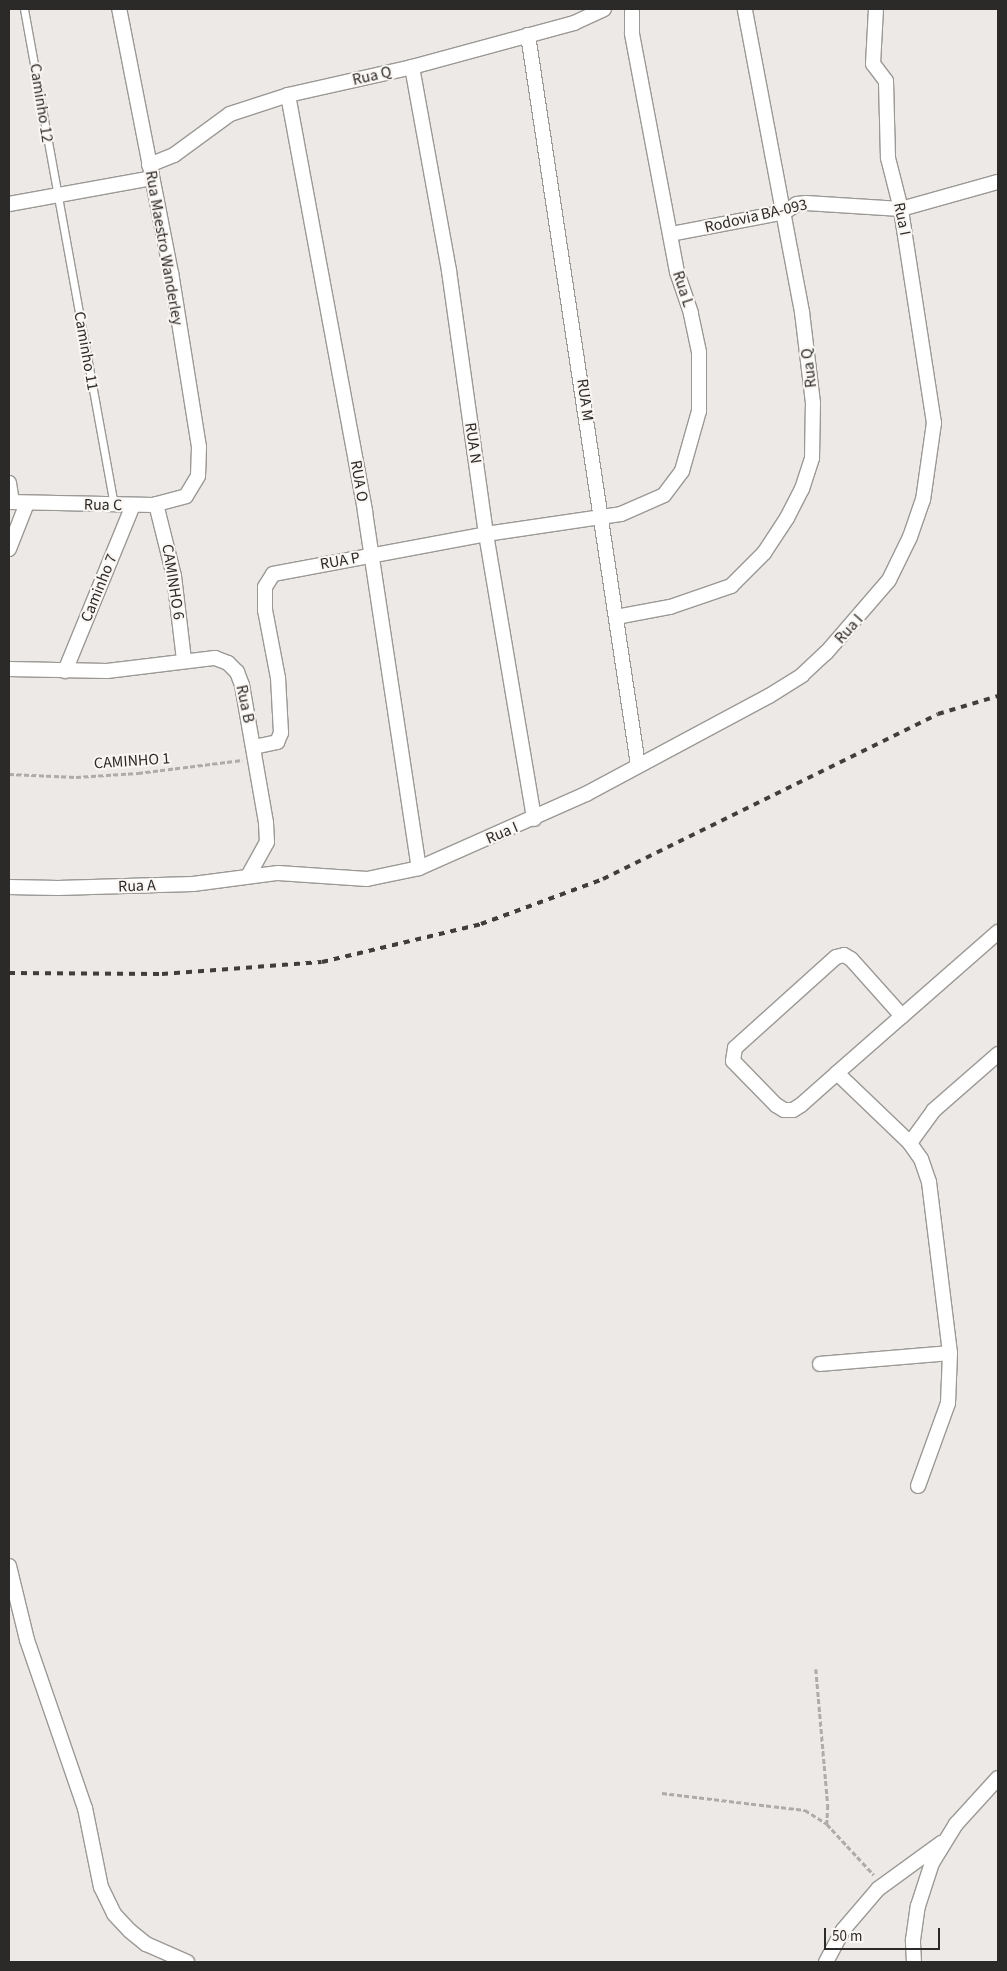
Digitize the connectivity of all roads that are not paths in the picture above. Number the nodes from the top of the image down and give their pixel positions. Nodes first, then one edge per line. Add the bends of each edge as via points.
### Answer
1 (24, 9) edge
2 (119, 9) edge
3 (604, 9) edge
4 (745, 9) edge
5 (876, 9) edge
6 (631, 10) edge
7 (528, 35) junction
8 (412, 67) junction
9 (288, 96) junction
10 (150, 172) junction
11 (998, 182) edge
12 (57, 197) junction
13 (9, 204) edge
14 (901, 209) junction
15 (785, 212) junction
16 (670, 234) junction
17 (9, 484) edge
18 (192, 488) joint
19 (10, 502) edge
20 (27, 503) junction
21 (156, 504) junction
22 (133, 505) junction
23 (114, 506) junction
24 (602, 518) junction
25 (486, 534) junction
26 (9, 549) edge
27 (372, 556) junction
28 (616, 617) junction
29 (184, 660) junction
30 (9, 669) edge
31 (65, 671) junction
32 (255, 753) junction
33 (638, 765) junction
34 (534, 819) junction
35 (419, 868) junction
36 (264, 874) joint
37 (249, 875) junction
38 (9, 887) edge
39 (998, 932) edge
40 (902, 1016) junction
41 (998, 1054) edge
42 (837, 1073) junction
43 (910, 1143) junction
44 (950, 1353) junction
45 (820, 1364) dead end
46 (918, 1486) dead end
47 (9, 1566) edge
48 (998, 1778) edge
49 (943, 1841) junction
50 (187, 1962) edge
51 (826, 1962) edge
52 (914, 1962) edge

1 - 12 lane, Caminho 12
2 - 10 street, Rua Maestro Wanderley
3 - 7 street, Rua Q via 574,23
4 - 15 street, Rua Q
5 - 14 street, Rua I via 873,64 886,81 888,158
6 - 16 street, Rua L via 632,32
7 - 8 street, Rua Q
7 - 24 street, RUA M
8 - 9 street, Rua Q
8 - 25 street, RUA N via 449,270
9 - 10 street, Rua Q via 230,114
9 - 27 street, RUA O
10 - 12 street, Rua Q
10 - 18 street, Rua Maestro Wanderley via 199,448 198,476
11 - 14 street
12 - 13 street, Rua Q
12 - 23 lane, Caminho 11
14 - 15 street, Rodovia BA-093 via 818,202 797,204
14 - 33 street, Rua I via 934,423 922,500 910,537 889,580 871,604 802,675 769,696
15 - 16 street, Rodovia BA-093
15 - 28 street, Rua Q via 813,403 812,458 802,489 764,553 732,586 670,607
16 - 24 street, Rua L via 699,352 695,432 682,471 664,495 639,508
17 - 19 street
18 - 21 street, Rua C via 186,496
19 - 20 street, Rua C
20 - 23 street, Rua C
20 - 26 street
21 - 22 street, Rua C
21 - 29 street, CAMINHO 6 via 174,576
22 - 23 street, Rua C
22 - 31 street, Caminho 7
24 - 25 street, RUA P
24 - 28 street, RUA M
25 - 27 street, RUA P
25 - 34 street, RUA N
27 - 32 street, RUA P via 278,572 267,581 265,610 278,678 281,733 277,742
27 - 35 street, RUA O
28 - 33 street, RUA M
29 - 31 street, Rua B via 107,671
29 - 32 street, Rua B via 214,658 228,663 237,672
30 - 31 street, Rua B
32 - 37 street, Rua B via 267,842
33 - 34 street, Rua I
34 - 35 street, Rua I
35 - 36 street, Rua I via 367,879
36 - 37 street, Rua A
37 - 38 street, Rua A via 193,884
39 - 40 street
40 - 42 street
40 - 42 street via 844,955 836,957 733,1052 733,1061 784,1110 801,1105
41 - 43 street via 934,1110
42 - 43 street
43 - 44 street via 921,1159 929,1182
44 - 45 street
44 - 46 street via 948,1403
47 - 50 street via 26,1640 85,1808 101,1888 114,1914 130,1931 146,1944
48 - 49 street
49 - 51 street via 885,1882 853,1916
49 - 52 street via 920,1896 913,1940

